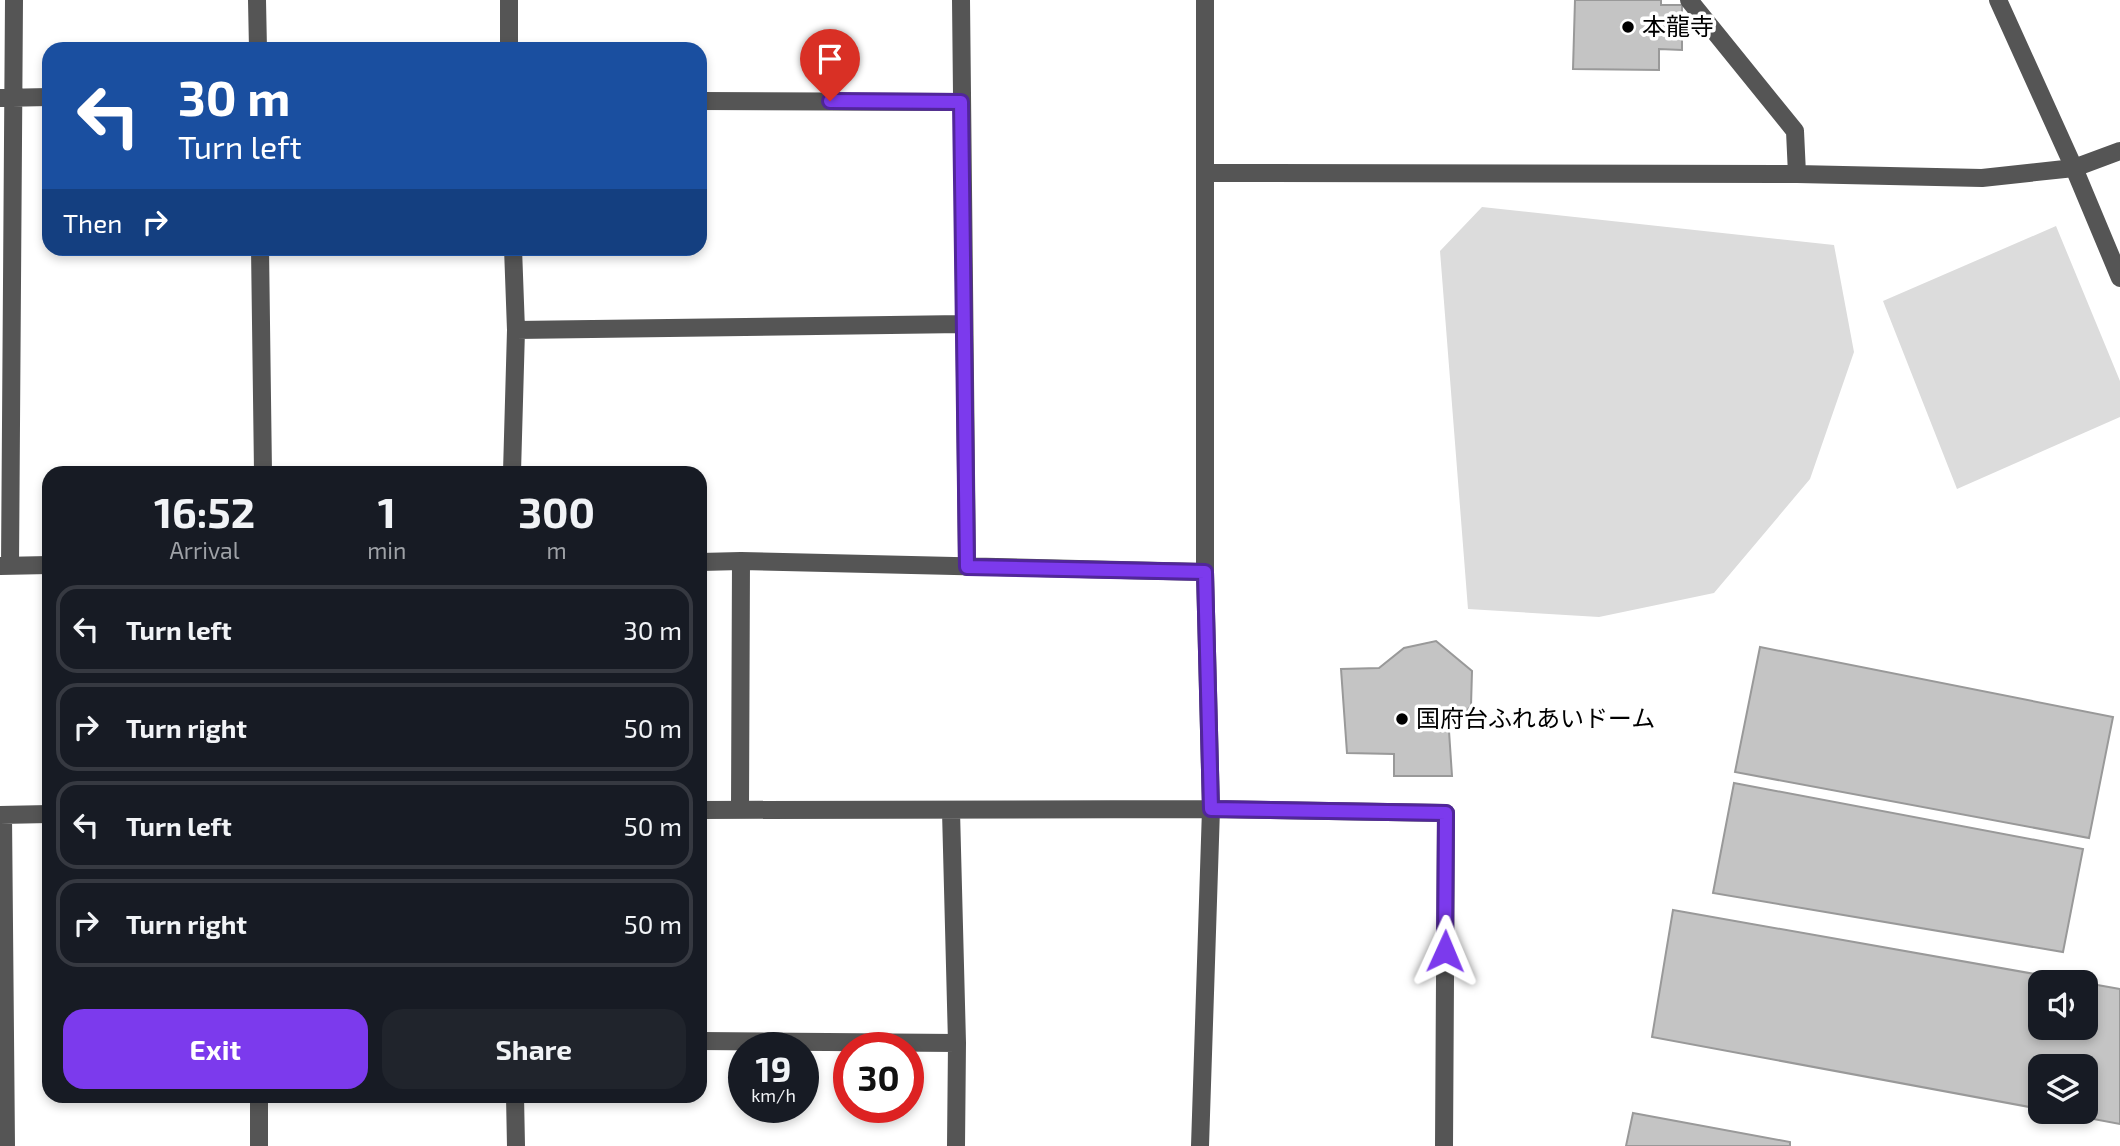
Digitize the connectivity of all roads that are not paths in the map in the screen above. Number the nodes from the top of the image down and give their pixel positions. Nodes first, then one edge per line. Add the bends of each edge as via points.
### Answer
1 (14, 0) edge
2 (257, 0) edge
3 (509, 0) edge
4 (961, 0) edge
5 (1205, 0) edge
6 (1689, 0) edge
7 (1998, 0) edge
8 (258, 42) edge
9 (509, 42) edge
10 (42, 97) edge
11 (7, 98) edge
12 (707, 101) edge
13 (961, 102) junction
14 (2120, 151) edge
15 (2074, 168) junction
16 (1206, 173) junction
17 (1797, 174) junction
18 (260, 256) edge
19 (513, 256) edge
20 (2120, 278) edge
21 (963, 324) junction
22 (516, 330) junction
23 (263, 466) edge
24 (512, 466) edge
25 (741, 561) junction
26 (707, 562) edge
27 (42, 565) edge
28 (5, 566) edge
29 (967, 567) junction
30 (1205, 572) junction
31 (740, 808) junction
32 (1211, 809) junction
33 (707, 810) edge
34 (951, 811) junction
35 (42, 814) edge
36 (2, 815) edge
37 (707, 1041) edge
38 (957, 1044) junction
39 (259, 1103) edge
40 (515, 1103) edge
41 (6, 1146) edge
42 (259, 1146) edge
43 (516, 1146) edge
44 (956, 1146) edge
45 (1200, 1146) edge
46 (1444, 1146) edge

1 - 11 street
2 - 8 street
3 - 9 street
4 - 13 street
5 - 16 street
6 - 17 street via 1795,131
7 - 15 street
10 - 11 street
11 - 28 street
12 - 13 street
13 - 21 street
14 - 15 street
15 - 17 street via 1982,178
15 - 20 street
16 - 17 street
16 - 30 street
18 - 23 street
19 - 22 street
21 - 22 street
21 - 29 street
22 - 24 street
25 - 26 street
25 - 29 street
25 - 31 street
27 - 28 street
29 - 30 street
30 - 32 street
31 - 33 street
31 - 34 street
32 - 34 street
32 - 45 street
32 - 46 street via 1446,813
34 - 38 street
35 - 36 street
36 - 41 street
37 - 38 street
38 - 44 street
39 - 42 street
40 - 43 street

